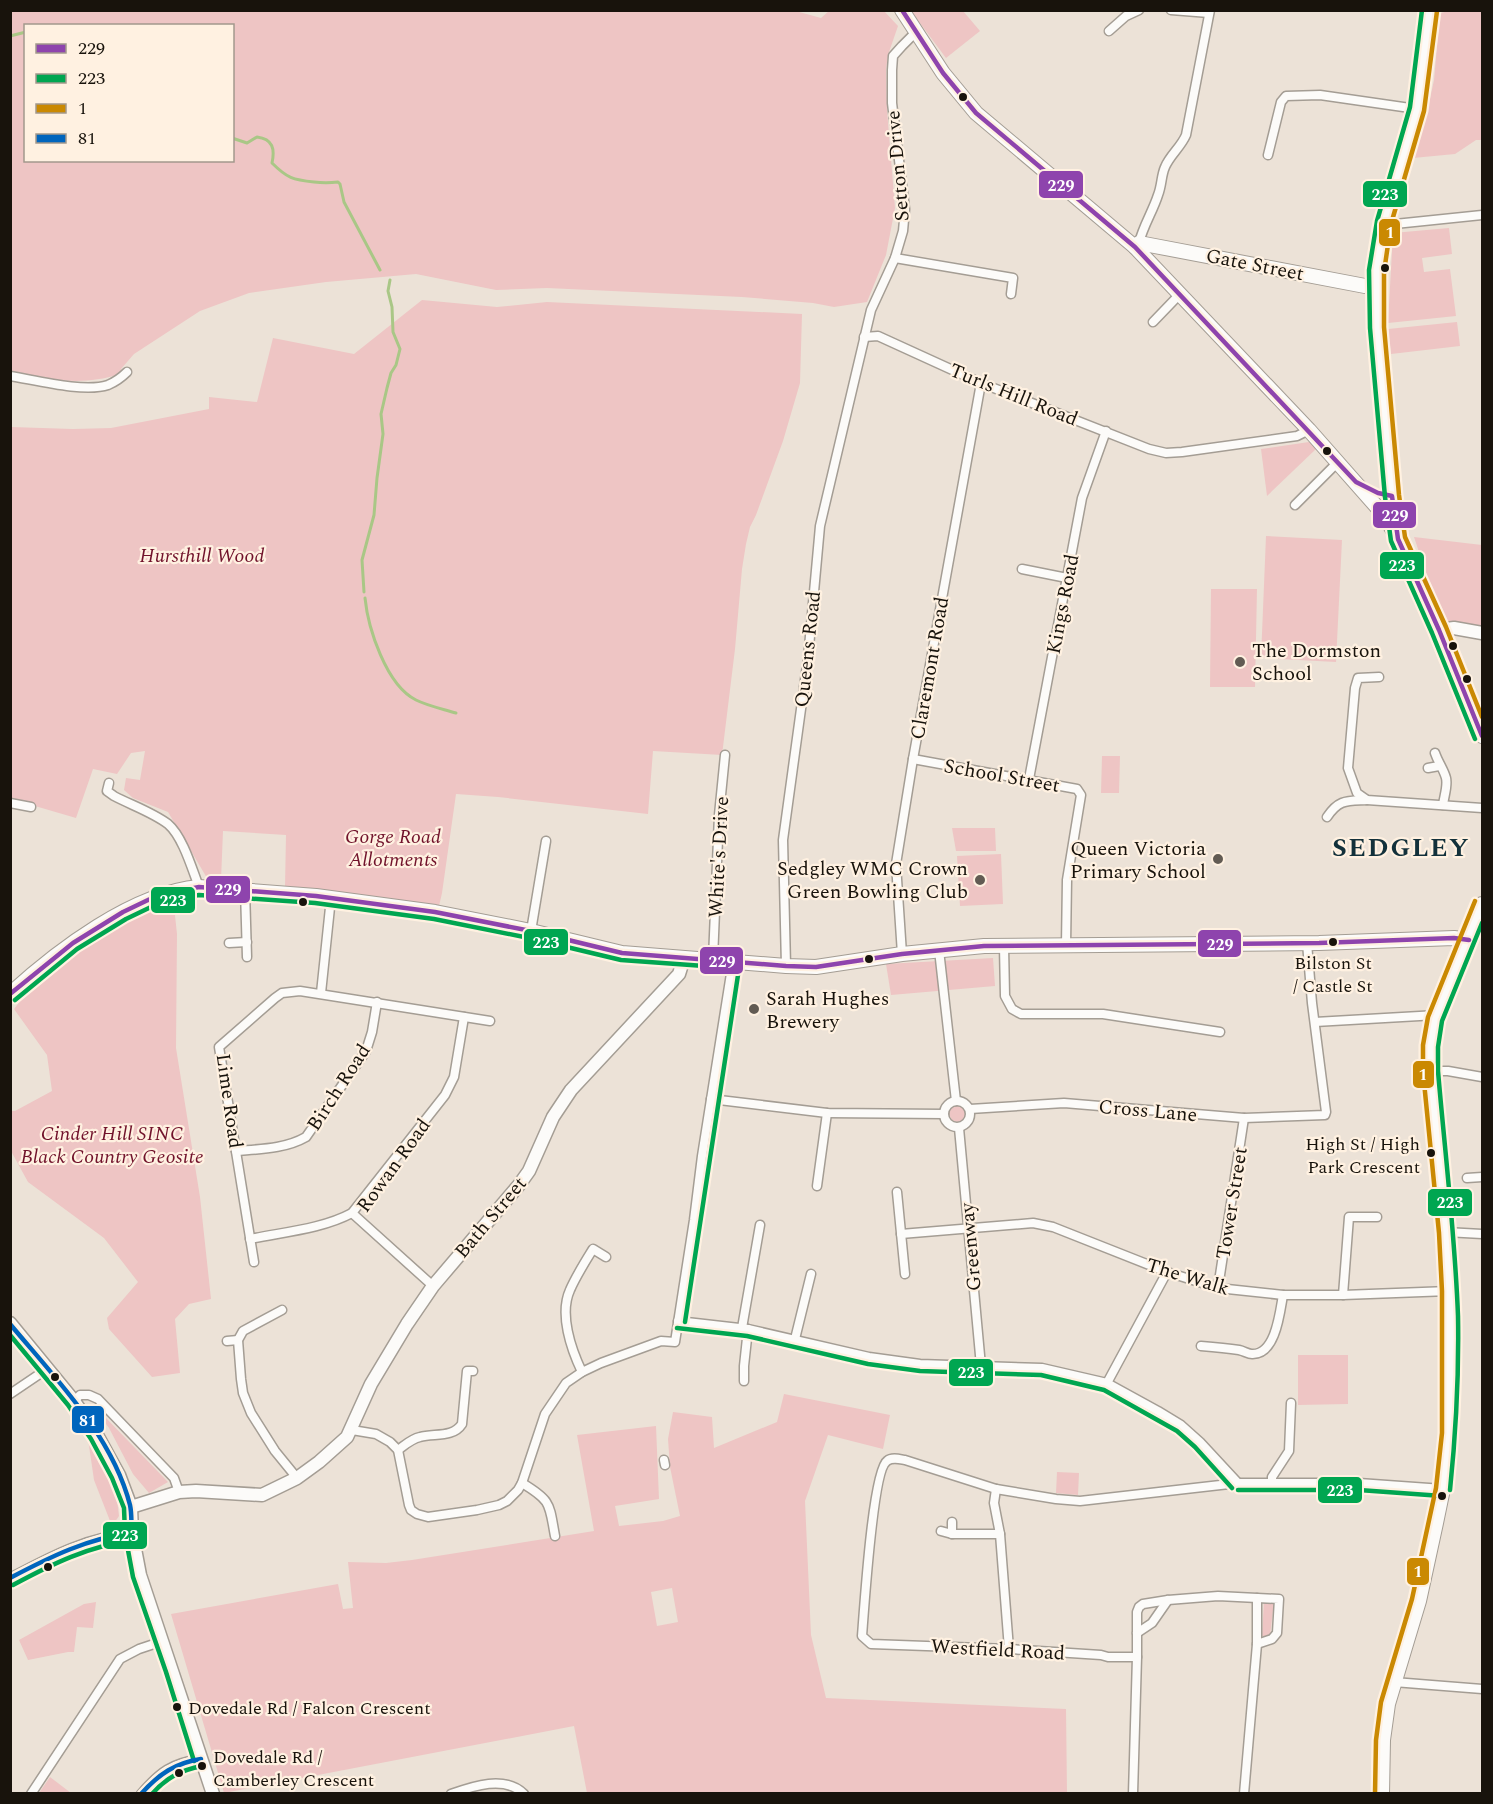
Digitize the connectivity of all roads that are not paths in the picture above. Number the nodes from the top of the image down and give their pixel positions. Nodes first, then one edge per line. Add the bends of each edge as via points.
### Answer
1 (902, 10) edge
2 (1139, 10) edge
3 (1171, 10) edge
4 (1430, 10) edge
5 (1210, 12) edge
6 (1109, 31) dead end
7 (915, 33) junction
8 (1417, 109) junction
9 (1268, 155) dead end
10 (1482, 215) edge
11 (1384, 222) junction
12 (1137, 245) junction
13 (895, 258) junction
14 (1376, 286) junction
15 (1011, 294) dead end
16 (1180, 294) junction
17 (1152, 322) dead end
18 (864, 337) junction
19 (127, 372) dead end
20 (10, 376) edge
21 (981, 383) junction
22 (1310, 430) junction
23 (1106, 431) junction
24 (1338, 462) junction
25 (1356, 482) junction
26 (1392, 496) junction
27 (1294, 505) dead end
28 (1398, 539) junction
29 (1022, 569) dead end
30 (1067, 578) junction
31 (1439, 630) junction
32 (1482, 633) edge
33 (1379, 677) dead end
34 (1482, 736) edge
35 (1435, 753) dead end
36 (725, 755) dead end
37 (913, 759) junction
38 (1439, 766) junction
39 (1428, 768) dead end
40 (1029, 779) junction
41 (109, 783) dead end
42 (1367, 800) junction
43 (10, 804) edge
44 (1443, 805) junction
45 (31, 807) dead end
46 (1482, 808) edge
47 (1327, 817) dead end
48 (546, 841) dead end
49 (199, 887) junction
50 (245, 890) junction
51 (331, 898) junction
52 (1482, 904) edge
53 (531, 931) junction
54 (1469, 940) junction
55 (247, 942) junction
56 (230, 943) dead end
57 (1307, 943) junction
58 (1066, 945) junction
59 (1004, 946) junction
60 (939, 950) junction
61 (902, 954) junction
62 (247, 957) dead end
63 (684, 958) junction
64 (713, 959) junction
65 (733, 961) junction
66 (786, 966) junction
67 (321, 993) junction
68 (10, 994) edge
69 (377, 1002) junction
70 (1437, 1015) junction
71 (464, 1017) junction
72 (490, 1021) dead end
73 (1315, 1022) junction
74 (1220, 1032) dead end
75 (1430, 1071) junction
76 (1482, 1077) edge
77 (711, 1099) junction
78 (956, 1101) junction
79 (970, 1109) junction
80 (827, 1113) junction
81 (944, 1114) junction
82 (1244, 1119) junction
83 (959, 1128) junction
84 (236, 1151) junction
85 (1482, 1177) edge
86 (1467, 1178) dead end
87 (817, 1186) dead end
88 (897, 1192) dead end
89 (352, 1213) junction
90 (1377, 1217) dead end
91 (760, 1225) dead end
92 (969, 1229) junction
93 (1446, 1232) junction
94 (901, 1234) junction
95 (1482, 1234) edge
96 (250, 1239) junction
97 (606, 1257) dead end
98 (254, 1262) dead end
99 (1167, 1272) junction
100 (811, 1274) dead end
101 (905, 1274) dead end
102 (433, 1286) junction
103 (1218, 1288) junction
104 (1449, 1291) junction
105 (1283, 1295) junction
106 (1343, 1295) junction
107 (278, 1316) dead end
108 (678, 1321) junction
109 (10, 1323) edge
110 (745, 1328) junction
111 (795, 1339) junction
112 (238, 1340) junction
113 (227, 1341) dead end
114 (1201, 1346) dead end
115 (981, 1366) junction
116 (47, 1369) junction
117 (473, 1371) dead end
118 (582, 1372) junction
119 (744, 1381) dead end
120 (1107, 1383) junction
121 (10, 1394) edge
122 (74, 1401) junction
123 (1291, 1403) dead end
124 (352, 1430) junction
125 (398, 1450) junction
126 (297, 1478) junction
127 (1238, 1483) junction
128 (1272, 1483) junction
129 (522, 1484) junction
130 (996, 1489) junction
131 (1443, 1489) junction
132 (179, 1492) junction
133 (130, 1507) junction
134 (952, 1522) dead end
135 (940, 1531) dead end
136 (132, 1533) junction
137 (952, 1534) junction
138 (1000, 1534) junction
139 (555, 1536) dead end
140 (12, 1574) edge
141 (1257, 1598) junction
142 (1168, 1600) junction
143 (1137, 1633) junction
144 (163, 1641) junction
145 (1257, 1644) junction
146 (1009, 1648) junction
147 (1137, 1657) junction
148 (1394, 1682) junction
149 (1482, 1689) edge
150 (201, 1760) junction
151 (31, 1794) edge
152 (141, 1794) edge
153 (213, 1794) edge
154 (451, 1794) edge
155 (524, 1794) edge
156 (1132, 1794) edge
157 (1244, 1794) edge
158 (1382, 1794) edge

1 - 7 main road
2 - 6 street
3 - 5 street
4 - 8 main road
5 - 12 street via 1186,135 1162,172 1159,194
7 - 12 main road via 976,113
7 - 13 street, Setton Drive via 893,56 892,103 905,209
8 - 9 street via 1320,95 1286,96 1281,102
8 - 11 main road
10 - 11 street
11 - 14 main road
12 - 14 main road, Gate Street
12 - 16 main road
13 - 15 street via 1014,278
13 - 18 street, Setton Drive via 871,310
14 - 26 main road
16 - 17 street
16 - 22 main road
18 - 21 street, Turls Hill Road via 878,336
18 - 66 street, Queens Road via 820,526 808,658 783,840
19 - 20 street via 120,379 96,387
21 - 23 street, Turls Hill Road
21 - 37 street, Claremont Road
22 - 23 street, Turls Hill Road via 1292,437 1166,453
22 - 24 main road
23 - 30 street, Kings Road via 1082,498
24 - 25 main road
24 - 27 street
25 - 26 main road
25 - 28 main road
26 - 28 main road
28 - 31 main road
29 - 30 street
30 - 40 street, Kings Road
31 - 32 street via 1454,628
31 - 34 main road
33 - 42 street via 1358,678 1355,688 1348,768 1357,793
35 - 38 street
36 - 64 street, White's Drive
37 - 40 street, School Street
37 - 61 street, Claremont Road via 896,864
38 - 39 street
38 - 44 street via 1446,777
40 - 58 street, School Street via 1077,789 1081,795 1067,880
41 - 49 street via 107,791 114,796 169,825
42 - 44 street
42 - 47 street via 1343,801
43 - 45 street
44 - 46 street
48 - 53 street
49 - 50 main road
49 - 68 main road via 163,894 115,917 66,947
50 - 51 main road
50 - 55 street
51 - 53 main road via 435,912
51 - 67 street
52 - 54 main road
53 - 63 main road via 622,953
54 - 57 main road
54 - 70 main road
55 - 56 street
55 - 62 street
57 - 58 main road
57 - 73 street
58 - 59 main road
59 - 60 main road
59 - 74 street via 1005,996 1012,1009 1021,1014 1103,1014
60 - 61 main road
60 - 78 street
61 - 66 main road via 816,967
63 - 64 main road
63 - 102 street, Bath Street via 679,974 571,1090 553,1117 529,1171
64 - 65 main road
65 - 66 main road
65 - 77 street
67 - 69 street
67 - 84 street, Lime Road via 282,993 219,1047
69 - 71 street
69 - 84 street, Birch Road via 366,1051 306,1137 281,1147
70 - 73 street
70 - 75 main road via 1430,1046
71 - 72 street
71 - 89 street, Rowan Road via 454,1077 445,1095
73 - 82 street, Cross Lane via 1325,1115
75 - 76 street
75 - 93 main road
77 - 80 street
77 - 108 street
78 - 79 street via 964,1102
78 - 81 street via 947,1105
79 - 82 street, Cross Lane via 1064,1103
79 - 83 street via 968,1123
80 - 81 street
80 - 87 street
81 - 83 street via 948,1124
82 - 103 street, Tower Street
83 - 92 street, Greenway
84 - 96 street, Lime Road
85 - 86 street
88 - 94 street
89 - 96 street via 325,1224
89 - 102 street, Rowan Road
90 - 106 street via 1349,1217
91 - 110 street
92 - 94 street, The Walk
92 - 99 street, The Walk via 1033,1223 1053,1227
92 - 115 street, Greenway
93 - 95 street
93 - 104 main road
94 - 101 street
96 - 98 street, Lime Road
97 - 118 street via 593,1249 569,1291 567,1324
99 - 103 street, The Walk
99 - 120 street
100 - 111 street
102 - 124 street, Bath Street via 371,1384
103 - 105 street, The Walk
104 - 106 street, The Walk
104 - 131 main road via 1449,1433
105 - 106 street, The Walk
105 - 114 street via 1274,1337 1262,1352
107 - 112 street via 243,1331
108 - 110 street
108 - 118 street via 675,1342 662,1341
109 - 116 street
110 - 111 street
110 - 119 street
111 - 115 street via 869,1357
112 - 113 street
112 - 126 street via 243,1393 250,1413
115 - 120 street via 1042,1368
116 - 121 street
116 - 122 street
117 - 125 street via 467,1371 462,1424 458,1429 420,1437
118 - 129 street via 566,1383 545,1414
120 - 127 street via 1181,1425
122 - 132 street via 80,1395 98,1399 174,1478
122 - 133 street via 119,1475
123 - 128 street via 1289,1451
124 - 125 street via 376,1434
124 - 126 street
125 - 129 street via 409,1505 423,1516 498,1505 513,1496
126 - 132 street via 262,1495
127 - 128 street
127 - 130 street via 1080,1501
128 - 131 street via 1359,1483
129 - 139 street via 547,1502
130 - 138 street via 994,1503
130 - 146 street, Westfield Road via 905,1460 887,1460 879,1476 862,1636 871,1644
131 - 148 main road via 1419,1601
132 - 133 street
133 - 136 street
134 - 137 street
135 - 137 street
136 - 140 street via 97,1539
136 - 144 street via 140,1575
137 - 138 street
138 - 146 street
141 - 142 street
141 - 145 street
141 - 145 street via 1279,1599 1276,1633 1272,1639
142 - 143 street via 1152,1623
142 - 143 street via 1139,1607
143 - 147 street
144 - 150 street
144 - 151 street via 120,1659
145 - 157 street
146 - 147 street, Westfield Road
147 - 156 street
148 - 149 street
148 - 158 main road via 1383,1740
150 - 152 street via 184,1761 162,1772
150 - 153 street
154 - 155 street via 489,1783 505,1784

